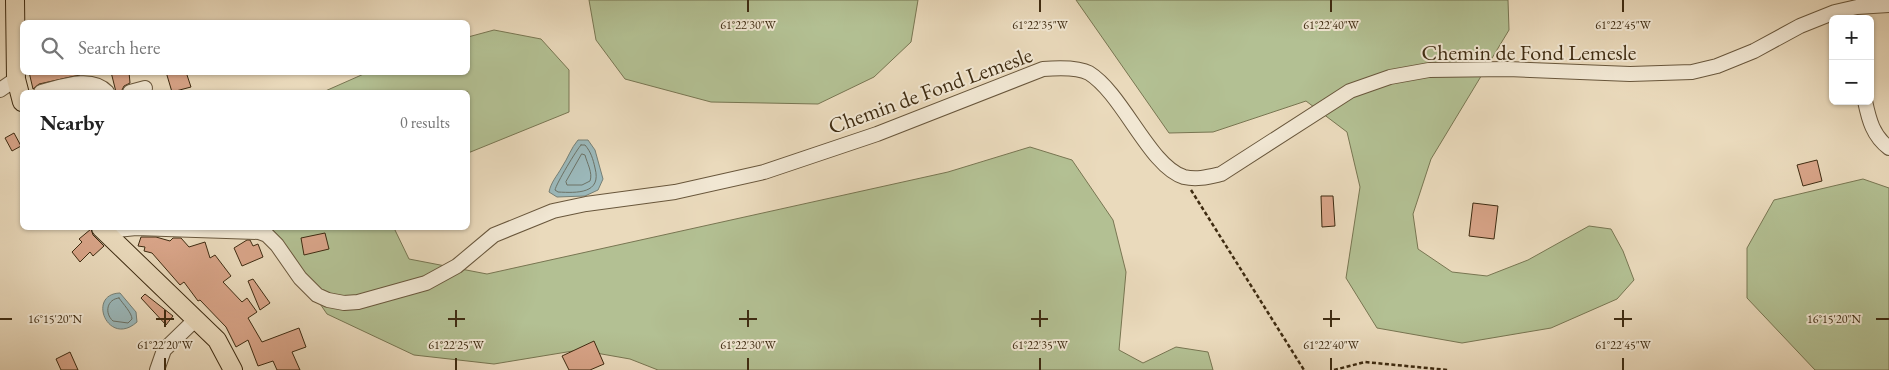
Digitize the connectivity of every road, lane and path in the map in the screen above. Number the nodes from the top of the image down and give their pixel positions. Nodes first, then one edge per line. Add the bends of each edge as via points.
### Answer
1 (15, 0) edge
2 (1889, 5) edge
3 (1858, 13) edge
4 (16, 79) junction
5 (145, 88) dead end
6 (0, 90) edge
7 (50, 90) edge
8 (105, 90) edge
9 (138, 90) edge
10 (20, 92) edge
11 (1866, 105) edge
12 (1889, 148) edge
13 (1183, 176) junction
14 (198, 230) edge
15 (105, 231) edge
16 (196, 319) junction
17 (157, 370) edge
18 (233, 370) edge
19 (1304, 370) edge
20 (1334, 370) edge
21 (1448, 370) edge

1 - 4 main road
2 - 3 street, Chemin de Fond Lemesle
3 - 13 street, Chemin de Fond Lemesle via 1835,12 1800,26 1754,51 1718,66 1692,72 1429,70 1390,77 1350,91 1221,174 1198,179
4 - 6 street
4 - 10 main road
5 - 9 street
7 - 8 street via 80,83
11 - 12 street via 1878,139
13 - 14 street, Chemin de Fond Lemesle via 1167,168 1112,94 1088,72 1044,68 876,134 764,172 675,192 553,211 494,235 457,266 426,283 358,302 336,302 317,295 267,235
13 - 19 path
15 - 16 main road
16 - 17 street via 164,350
16 - 18 main road via 217,340
20 - 21 path via 1364,362

